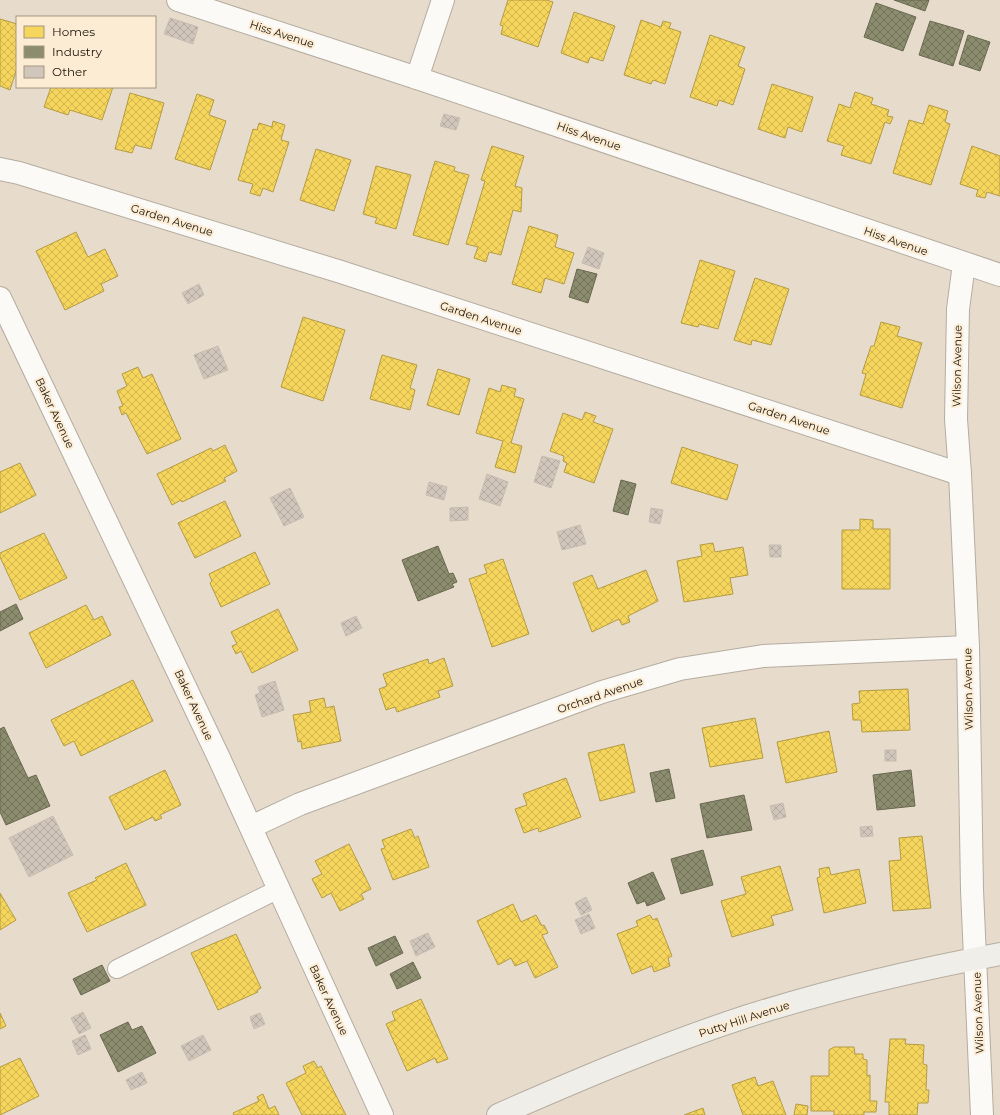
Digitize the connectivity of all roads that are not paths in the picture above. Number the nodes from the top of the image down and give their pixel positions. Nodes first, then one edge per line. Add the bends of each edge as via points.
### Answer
1 (178, 0) edge
2 (443, 0) edge
3 (417, 78) junction
4 (0, 169) edge
5 (964, 264) junction
6 (1000, 276) edge
7 (0, 298) edge
8 (960, 474) junction
9 (968, 647) junction
10 (250, 827) junction
11 (279, 889) junction
12 (1000, 954) edge
13 (976, 959) junction
14 (117, 969) dead end
15 (382, 1115) edge
16 (498, 1115) edge
17 (982, 1115) edge

1 - 3 street, Hiss Avenue
2 - 3 street
3 - 5 street, Hiss Avenue
4 - 8 street, Garden Avenue via 341,272
5 - 6 street, Hiss Avenue
5 - 8 street, Wilson Avenue via 958,309 957,353 956,419
7 - 10 street, Baker Avenue
8 - 9 street, Wilson Avenue
9 - 10 street, Orchard Avenue via 763,656 680,669 602,692 307,801
9 - 13 street, Wilson Avenue via 969,801
10 - 11 street, Baker Avenue
11 - 14 lane
11 - 15 street, Baker Avenue
12 - 13 main road, Putty Hill Avenue
13 - 16 main road, Putty Hill Avenue via 811,997 748,1016 637,1056
13 - 17 street, Wilson Avenue

